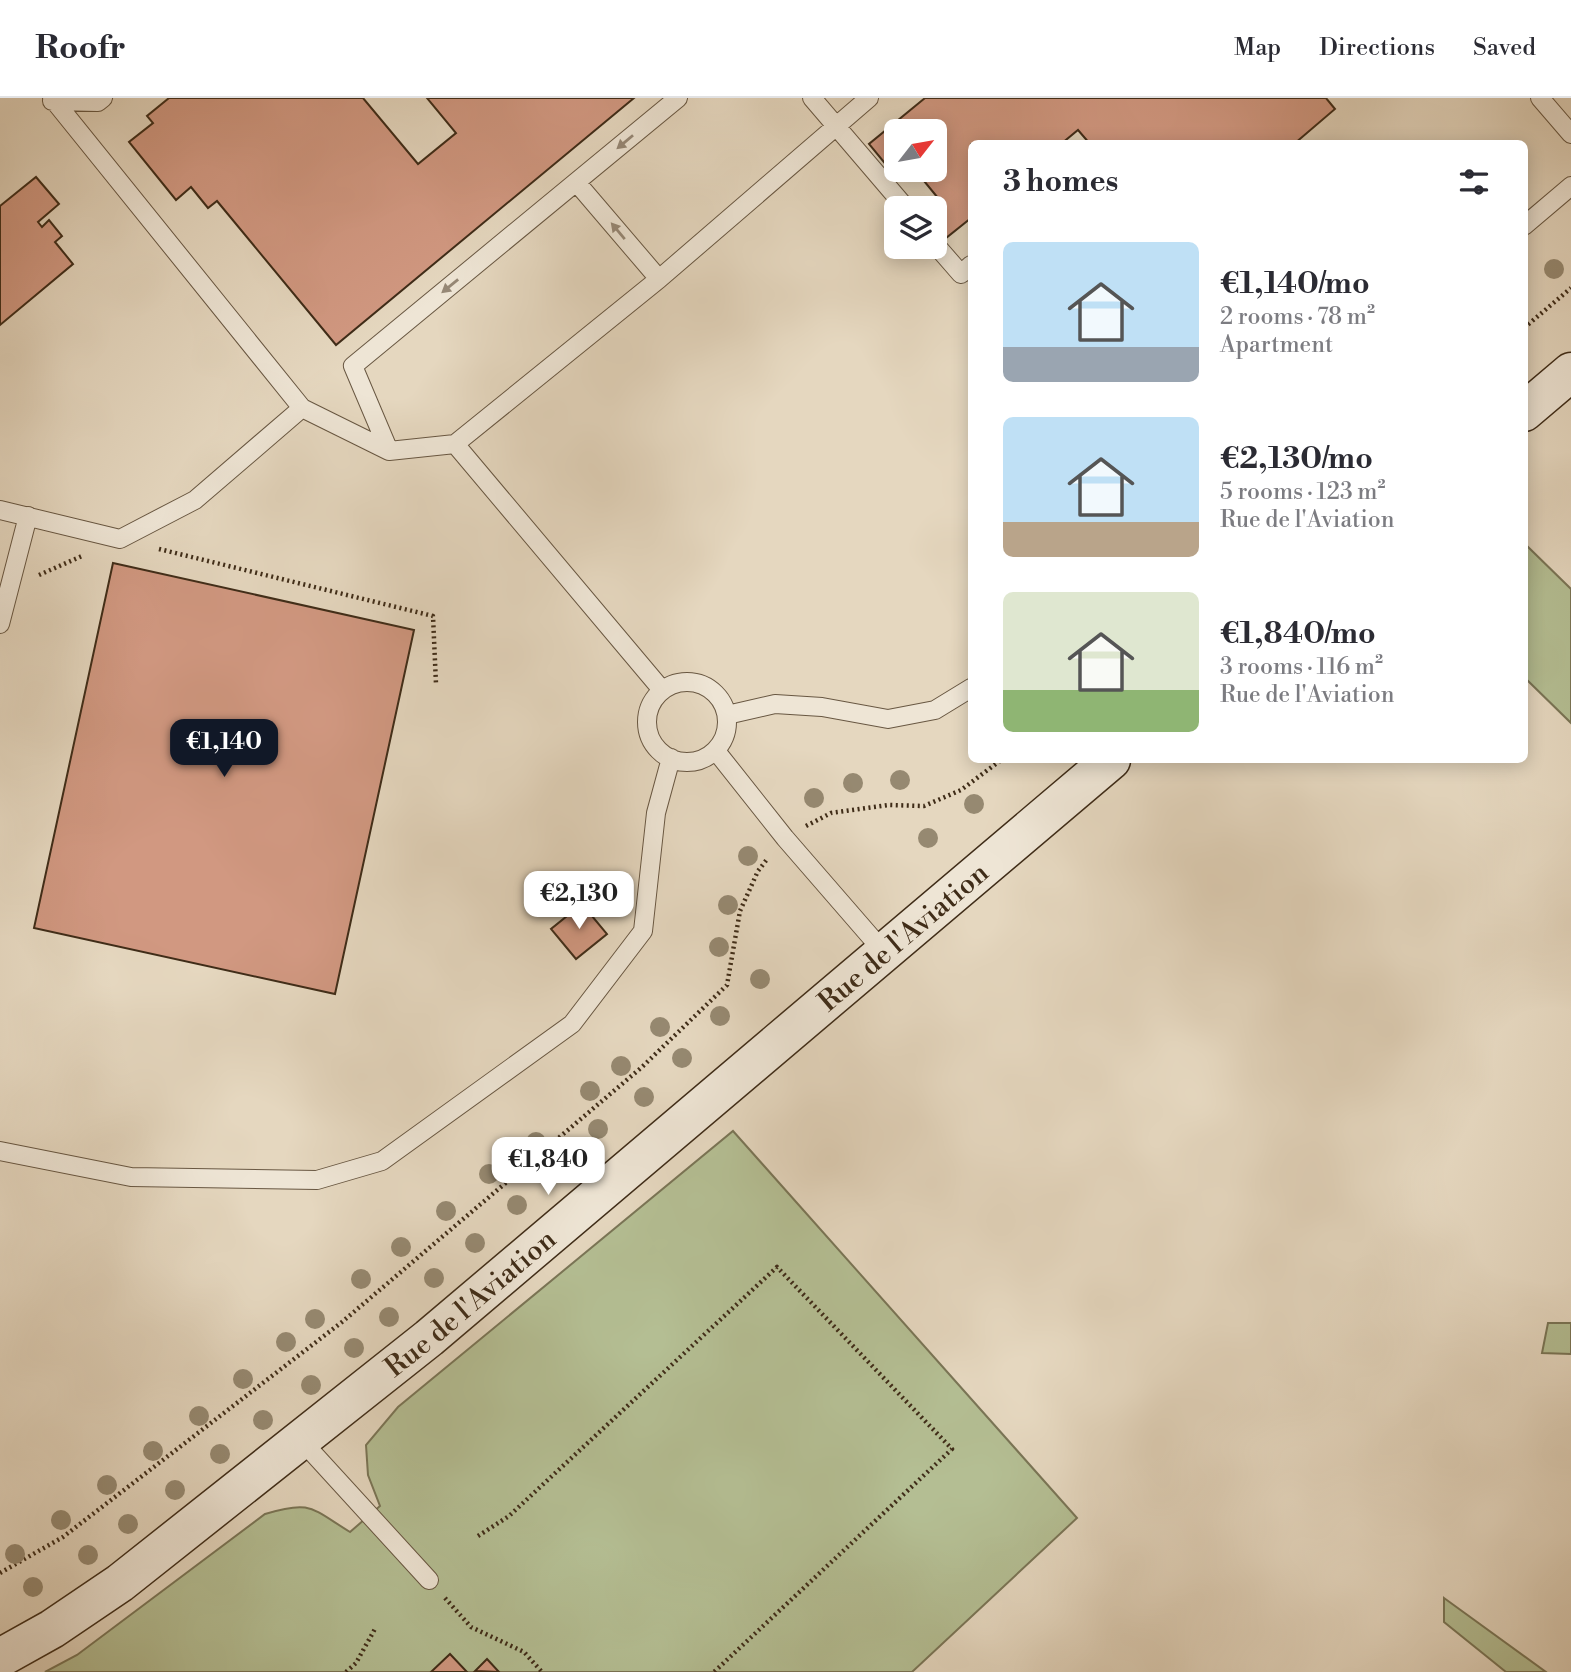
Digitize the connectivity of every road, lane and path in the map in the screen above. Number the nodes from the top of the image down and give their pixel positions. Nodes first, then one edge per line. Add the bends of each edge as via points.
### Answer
1 (103, 98) edge
2 (678, 98) edge
3 (812, 98) edge
4 (869, 98) edge
5 (1540, 98) edge
6 (52, 99) edge
7 (835, 125) junction
8 (1571, 134) edge
9 (577, 183) junction
10 (1571, 186) edge
11 (896, 196) edge
12 (1528, 223) edge
13 (947, 258) edge
14 (968, 268) edge
15 (659, 279) junction
16 (1571, 288) edge
17 (1528, 325) edge
18 (1571, 372) edge
19 (302, 408) junction
20 (1528, 409) edge
21 (455, 444) junction
22 (389, 451) junction
23 (0, 510) edge
24 (28, 516) junction
25 (120, 539) junction
26 (9, 588) junction
27 (0, 624) edge
28 (436, 684) dead end
29 (662, 690) junction
30 (968, 690) edge
31 (727, 715) junction
32 (716, 751) junction
33 (671, 758) junction
34 (997, 763) edge
35 (1107, 763) edge
36 (785, 838) junction
37 (883, 951) junction
38 (0, 1152) edge
39 (300, 1440) junction
40 (478, 1536) dead end
41 (0, 1573) edge
42 (429, 1580) joint
43 (376, 1628) dead end
44 (0, 1658) edge
45 (346, 1672) edge
46 (542, 1672) edge
47 (714, 1672) edge

1 - 6 lane via 98,102
2 -> 9 lane
3 - 7 lane
4 - 7 lane
5 - 8 lane
6 - 19 lane
7 - 11 lane
7 - 15 lane
15 -> 9 lane
9 -> 22 lane via 353,366
10 - 12 lane
13 - 14 lane via 961,274
15 - 21 lane
16 - 17 path
18 - 20 street
19 - 22 lane
19 - 25 lane via 195,500
21 - 22 lane
21 - 29 lane
23 - 24 lane
24 - 25 lane
24 - 26 lane
25 - 26 path
25 - 28 path via 433,616
26 - 27 lane
29 - 31 lane via 677,682 694,682 721,699
29 - 33 lane via 647,715 648,730 660,752
30 - 31 lane via 935,710 888,719 775,704
31 - 32 lane via 727,728
32 - 33 lane via 687,762
32 - 36 lane
33 - 38 lane via 656,813 643,931 572,1024 382,1161 317,1180 144,1177
34 - 36 path via 961,790 925,806 889,805 831,813
35 - 37 street, Rue de l'Aviation
36 - 37 lane
36 - 41 path via 758,871 740,911 727,985 642,1067 342,1322 62,1537
37 - 39 street, Rue de l'Aviation via 429,1338
39 - 42 lane
39 - 44 street, Rue de l'Aviation via 120,1583
40 - 47 path via 509,1517 777,1267 952,1449
42 - 46 path via 471,1627 524,1652
43 - 45 path

